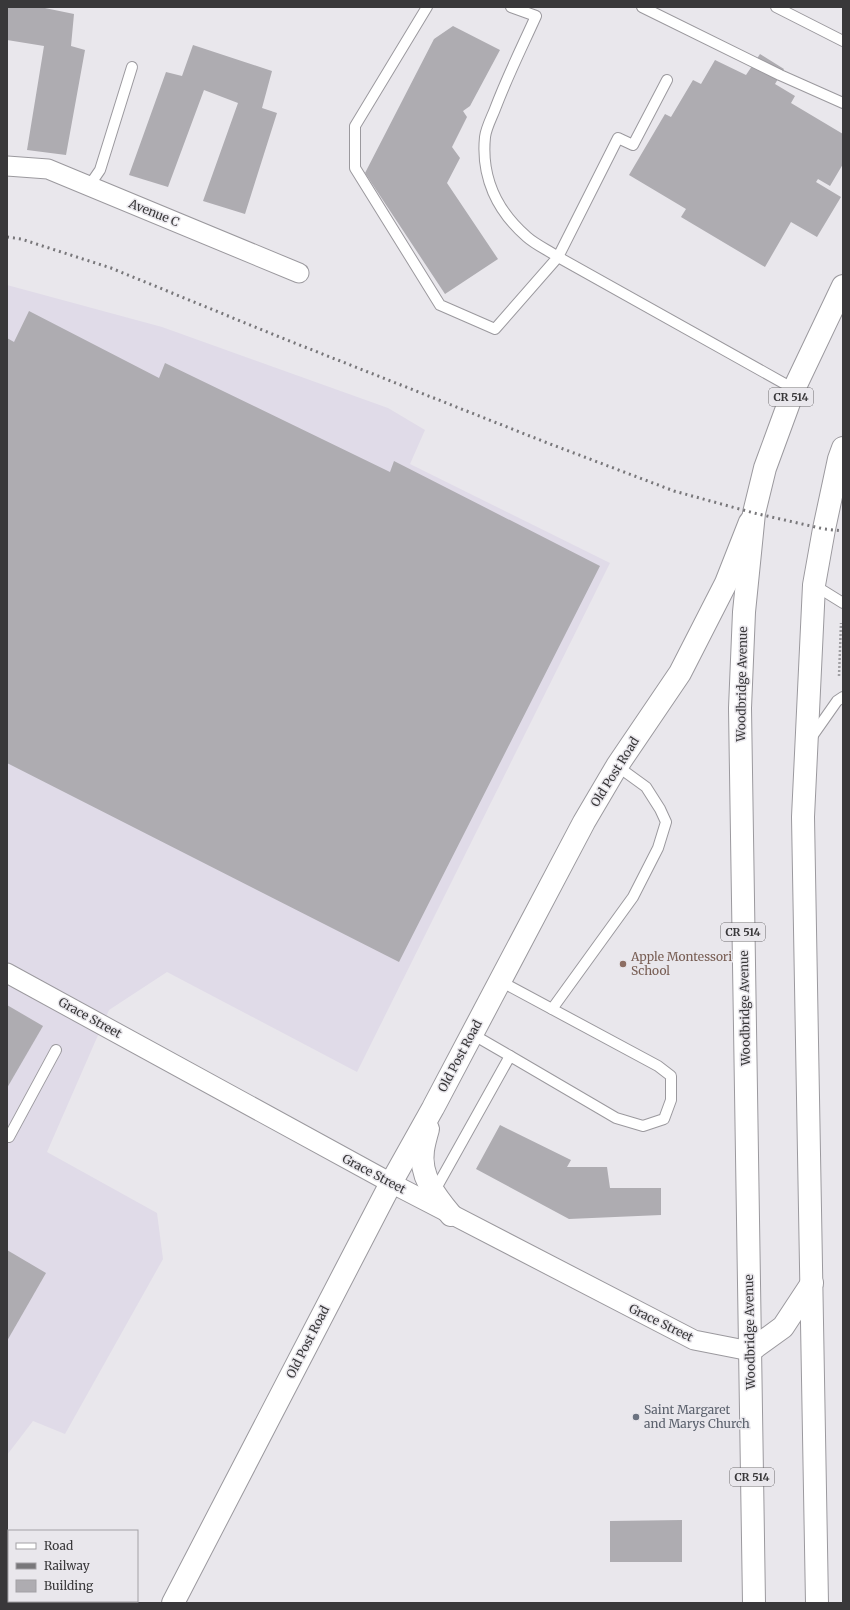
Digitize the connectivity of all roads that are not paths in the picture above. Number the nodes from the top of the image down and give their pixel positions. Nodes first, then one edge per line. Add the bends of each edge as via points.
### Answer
1 (426, 7) edge
2 (511, 7) edge
3 (642, 7) edge
4 (776, 7) edge
5 (843, 41) edge
6 (132, 67) dead end
7 (667, 80) dead end
8 (843, 103) edge
9 (7, 166) edge
10 (89, 186) junction
11 (558, 257) junction
12 (299, 273) dead end
13 (843, 286) edge
14 (794, 388) junction
15 (843, 448) edge
16 (754, 513) junction
17 (814, 585) junction
18 (843, 603) edge
19 (843, 697) edge
20 (806, 744) junction
21 (617, 766) junction
22 (7, 973) edge
23 (500, 981) junction
24 (552, 1009) junction
25 (472, 1034) junction
26 (56, 1050) dead end
27 (510, 1056) junction
28 (432, 1108) junction
29 (7, 1136) edge
30 (391, 1183) junction
31 (431, 1198) junction
32 (451, 1215) joint
33 (812, 1283) junction
34 (750, 1351) junction
35 (173, 1603) edge
36 (754, 1603) edge
37 (817, 1603) edge

1 - 11 lane via 355,126 355,168 440,305 495,328
2 - 11 lane via 536,16 504,84 485,135 484,160 487,179 505,213 527,237
3 - 8 lane
4 - 5 lane
6 - 10 lane via 100,170
7 - 11 lane via 633,145 618,138
9 - 10 street, Avenue C via 48,169
10 - 12 street, Avenue C
11 - 14 lane
13 - 14 main road, Woodbridge Avenue / CR 514
14 - 16 main road, Woodbridge Avenue / CR 514 via 764,468
15 - 17 main road
16 - 21 main road, Old Post Road via 726,583 680,673
16 - 34 main road, Woodbridge Avenue / CR 514 via 744,612 740,708
17 - 18 lane
17 - 20 main road
19 - 20 lane via 837,701
20 - 33 main road via 803,816
21 - 23 main road, Old Post Road via 584,822
21 - 24 lane via 646,787 666,822 658,848 633,897
22 - 30 street, Grace Street
23 - 24 lane
23 - 25 main road, Old Post Road
24 - 27 lane via 658,1066 671,1076 671,1100 664,1119 644,1126 616,1118
25 - 27 lane
25 - 28 main road, Old Post Road
26 - 29 lane via 9,1137
27 - 31 lane
28 - 30 main road, Old Post Road
28 - 31 main road via 422,1151 422,1163
30 - 31 street, Grace Street
30 - 35 main road, Old Post Road
31 - 32 main road
32 - 34 street, Grace Street via 694,1340
33 - 34 main road via 783,1327
33 - 37 main road
34 - 36 main road, Woodbridge Avenue / CR 514

